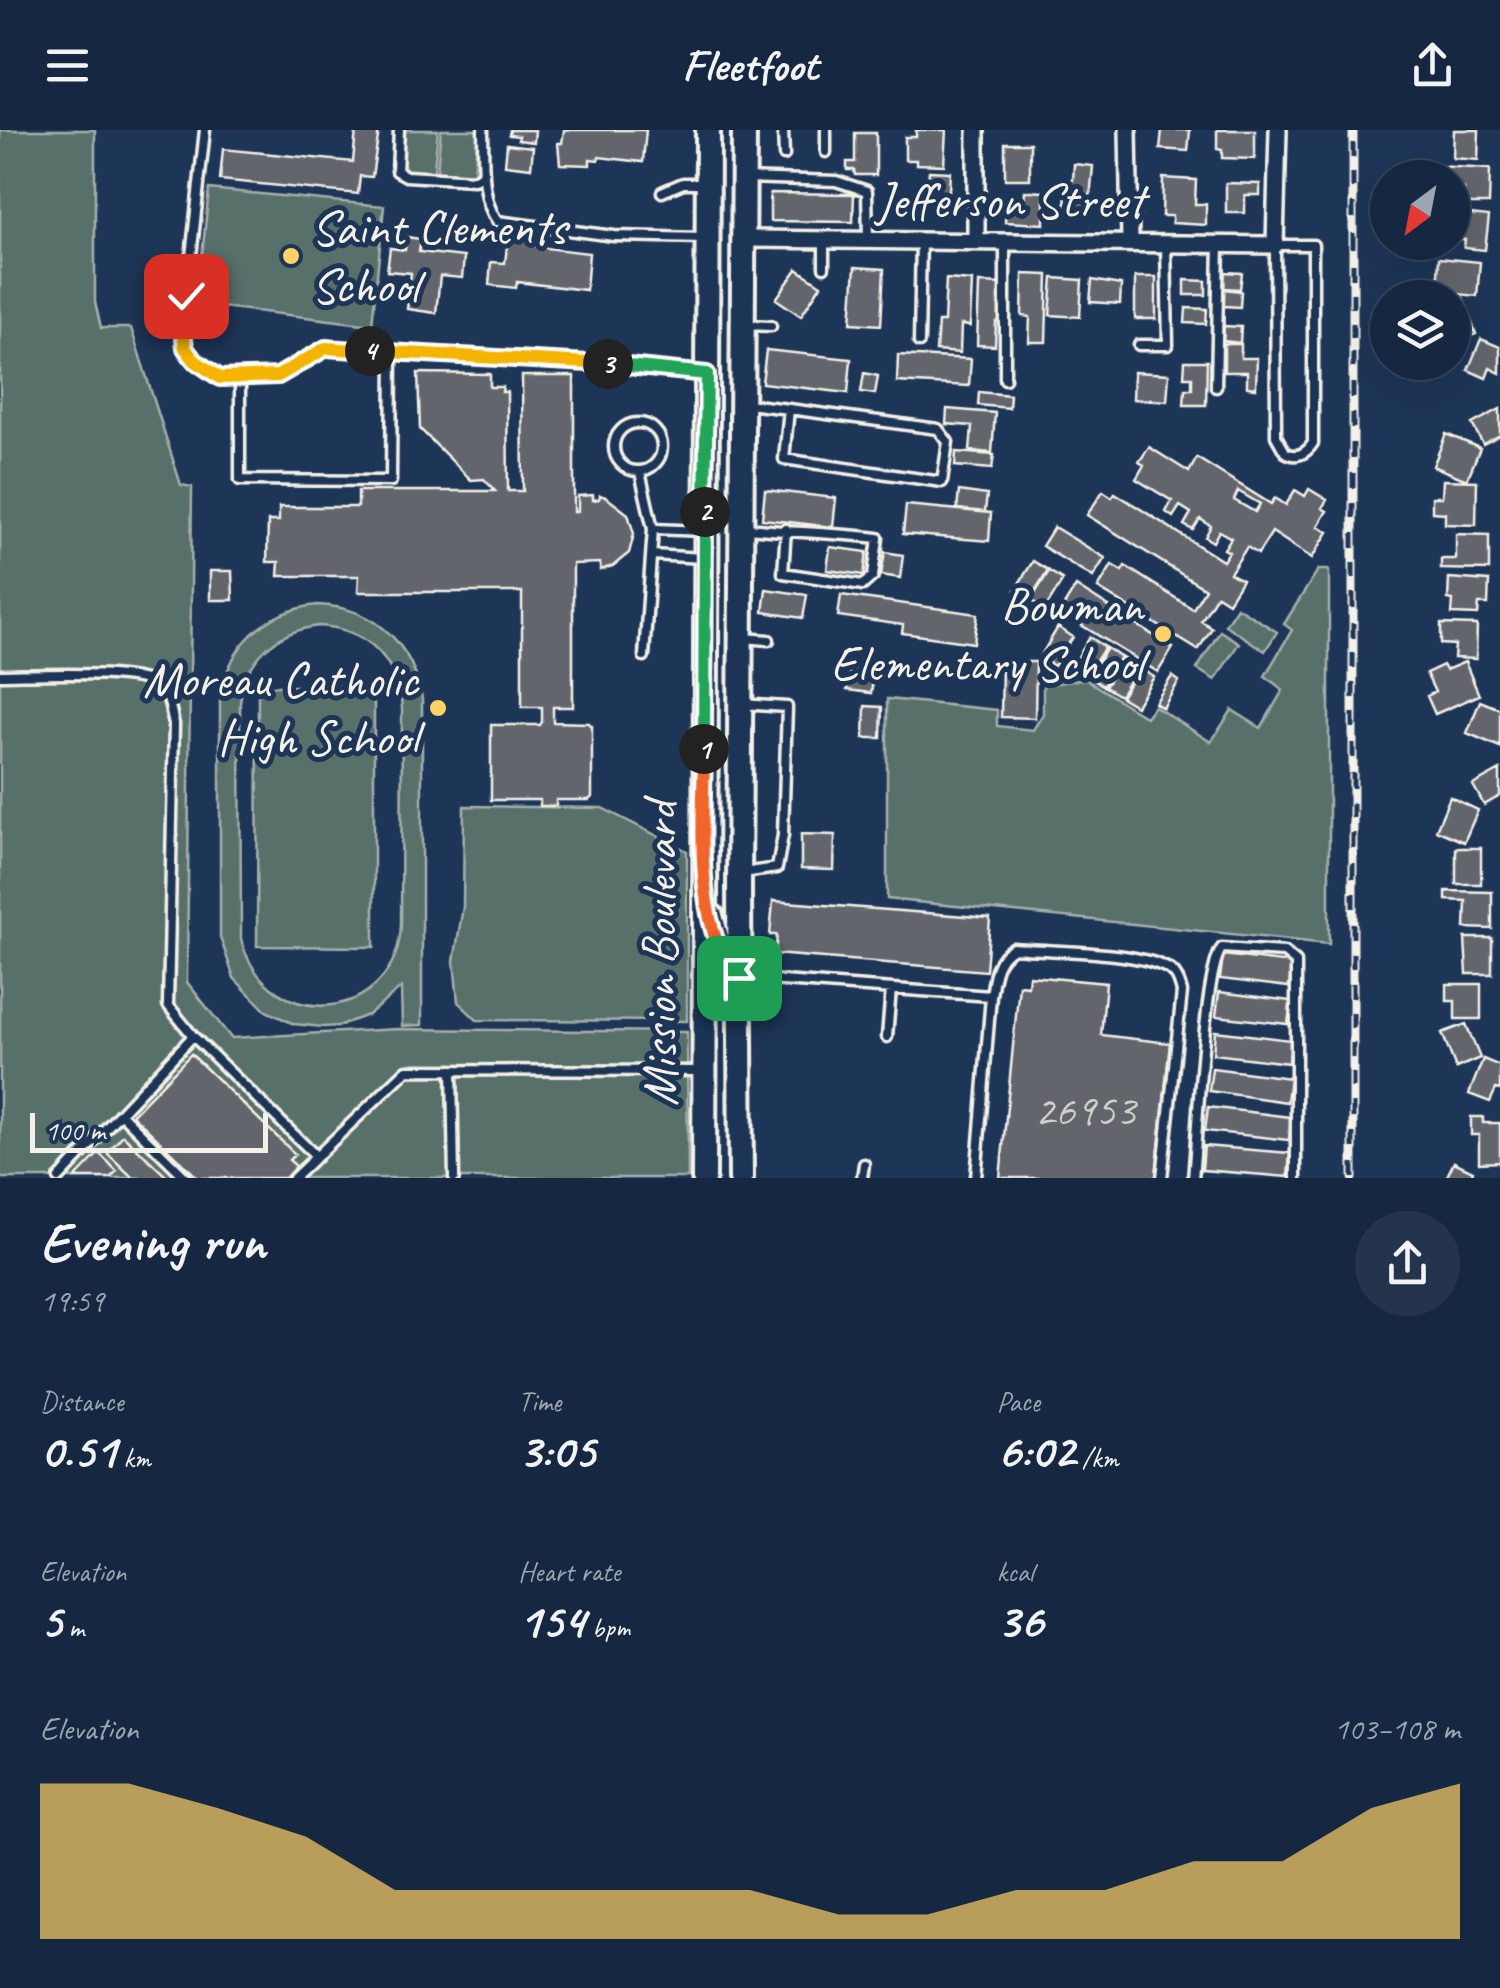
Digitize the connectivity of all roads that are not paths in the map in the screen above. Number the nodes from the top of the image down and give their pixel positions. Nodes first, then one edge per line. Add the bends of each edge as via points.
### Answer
1 (205, 130) edge
2 (399, 130) edge
3 (483, 130) edge
4 (708, 130) edge
5 (744, 130) edge
6 (783, 130) edge
7 (826, 130) edge
8 (976, 130) edge
9 (1128, 130) edge
10 (1278, 130) edge
11 (826, 152) dead end
12 (784, 155) dead end
13 (484, 174) junction
14 (744, 178) junction
15 (708, 184) junction
16 (662, 192) dead end
17 (708, 238) junction
18 (744, 238) junction
19 (824, 239) junction
20 (868, 240) junction
21 (920, 240) junction
22 (976, 240) junction
23 (1006, 240) junction
24 (1130, 241) junction
25 (1166, 242) junction
26 (1219, 244) junction
27 (1275, 245) junction
28 (824, 267) dead end
29 (744, 324) junction
30 (771, 326) dead end
31 (919, 342) dead end
32 (1139, 344) dead end
33 (392, 353) junction
34 (707, 374) junction
35 (743, 374) junction
36 (240, 378) junction
37 (1005, 379) dead end
38 (1216, 387) dead end
39 (743, 403) junction
40 (789, 409) junction
41 (640, 472) junction
42 (742, 527) junction
43 (653, 529) junction
44 (786, 529) junction
45 (704, 531) junction
46 (652, 555) junction
47 (704, 558) junction
48 (741, 638) junction
49 (768, 640) dead end
50 (644, 656) dead end
51 (0, 674) edge
52 (740, 704) junction
53 (739, 873) junction
54 (703, 889) junction
55 (739, 978) junction
56 (891, 989) junction
57 (991, 996) junction
58 (193, 1036) junction
59 (887, 1037) dead end
60 (452, 1070) junction
61 (703, 1071) junction
62 (120, 1113) junction
63 (317, 1157) junction
64 (864, 1164) dead end
65 (59, 1178) edge
66 (186, 1178) edge
67 (294, 1178) edge
68 (454, 1178) edge
69 (704, 1178) edge
70 (741, 1178) edge
71 (862, 1178) edge
72 (976, 1178) edge
73 (1162, 1178) edge
74 (1194, 1178) edge
75 (1296, 1178) edge

1 - 36 lane via 185,348 210,373
2 - 13 lane via 397,170 406,176 474,180
3 - 13 lane
4 - 15 main road, Mission Boulevard
5 - 14 main road, Mission Boulevard
6 - 12 lane
7 - 11 lane
8 - 22 street
9 - 24 street
10 - 27 street
13 - 17 lane via 491,212 500,222 614,236
14 - 18 main road, Mission Boulevard
14 - 20 lane via 836,181 867,191
15 - 16 lane via 683,183
15 - 17 main road, Mission Boulevard
17 - 34 main road, Mission Boulevard
18 - 19 street, Jefferson Street
18 - 29 main road, Mission Boulevard
19 - 20 street, Jefferson Street
19 - 28 lane
20 - 21 street, Jefferson Street
21 - 22 street, Jefferson Street
21 - 31 lane
22 - 23 street, Jefferson Street
23 - 24 street, Jefferson Street
23 - 37 lane
24 - 25 street, Jefferson Street
25 - 26 street, Jefferson Street
25 - 32 lane via 1168,345
26 - 27 street, Jefferson Street
26 - 38 lane
27 - 27 lane via 1276,436 1294,456 1313,443 1313,245
29 - 30 lane
29 - 35 main road, Mission Boulevard
33 - 34 lane
33 - 36 lane via 326,348 278,376
33 - 36 lane via 392,481 240,480
34 - 35 main road
34 - 45 main road, Mission Boulevard
35 - 39 main road, Mission Boulevard
39 - 40 lane
39 - 42 main road, Mission Boulevard
40 - 40 lane via 938,428 948,442 942,482 784,459
41 - 41 lane via 660,460 663,446 651,426 636,422 614,444 618,461
41 - 43 lane
42 - 44 lane
42 - 48 main road, Mission Boulevard
43 - 45 lane
43 - 46 lane
44 - 44 lane via 878,538 873,576 863,585 783,573
45 - 47 main road, Mission Boulevard
46 - 47 lane
46 - 50 lane
47 - 54 main road, Mission Boulevard
48 - 49 lane
48 - 52 main road, Mission Boulevard
51 - 58 lane via 135,676 159,684 168,698 174,724 168,1005
52 - 53 main road, Mission Boulevard
52 - 53 lane via 787,707 777,868
53 - 55 main road, Mission Boulevard
54 - 55 main road via 726,965
54 - 61 main road, Mission Boulevard
55 - 56 lane
55 - 70 main road, Mission Boulevard
56 - 57 lane
56 - 59 lane
57 - 72 lane
57 - 73 lane via 996,968 1013,948 1123,957 1177,976 1182,992
58 - 62 lane
58 - 63 lane
60 - 61 lane
60 - 63 lane via 408,1070
60 - 68 lane
61 - 69 main road, Mission Boulevard
62 - 65 lane
62 - 66 lane
63 - 67 lane
64 - 71 lane
74 - 75 lane via 1208,998 1222,948 1284,952 1296,962

